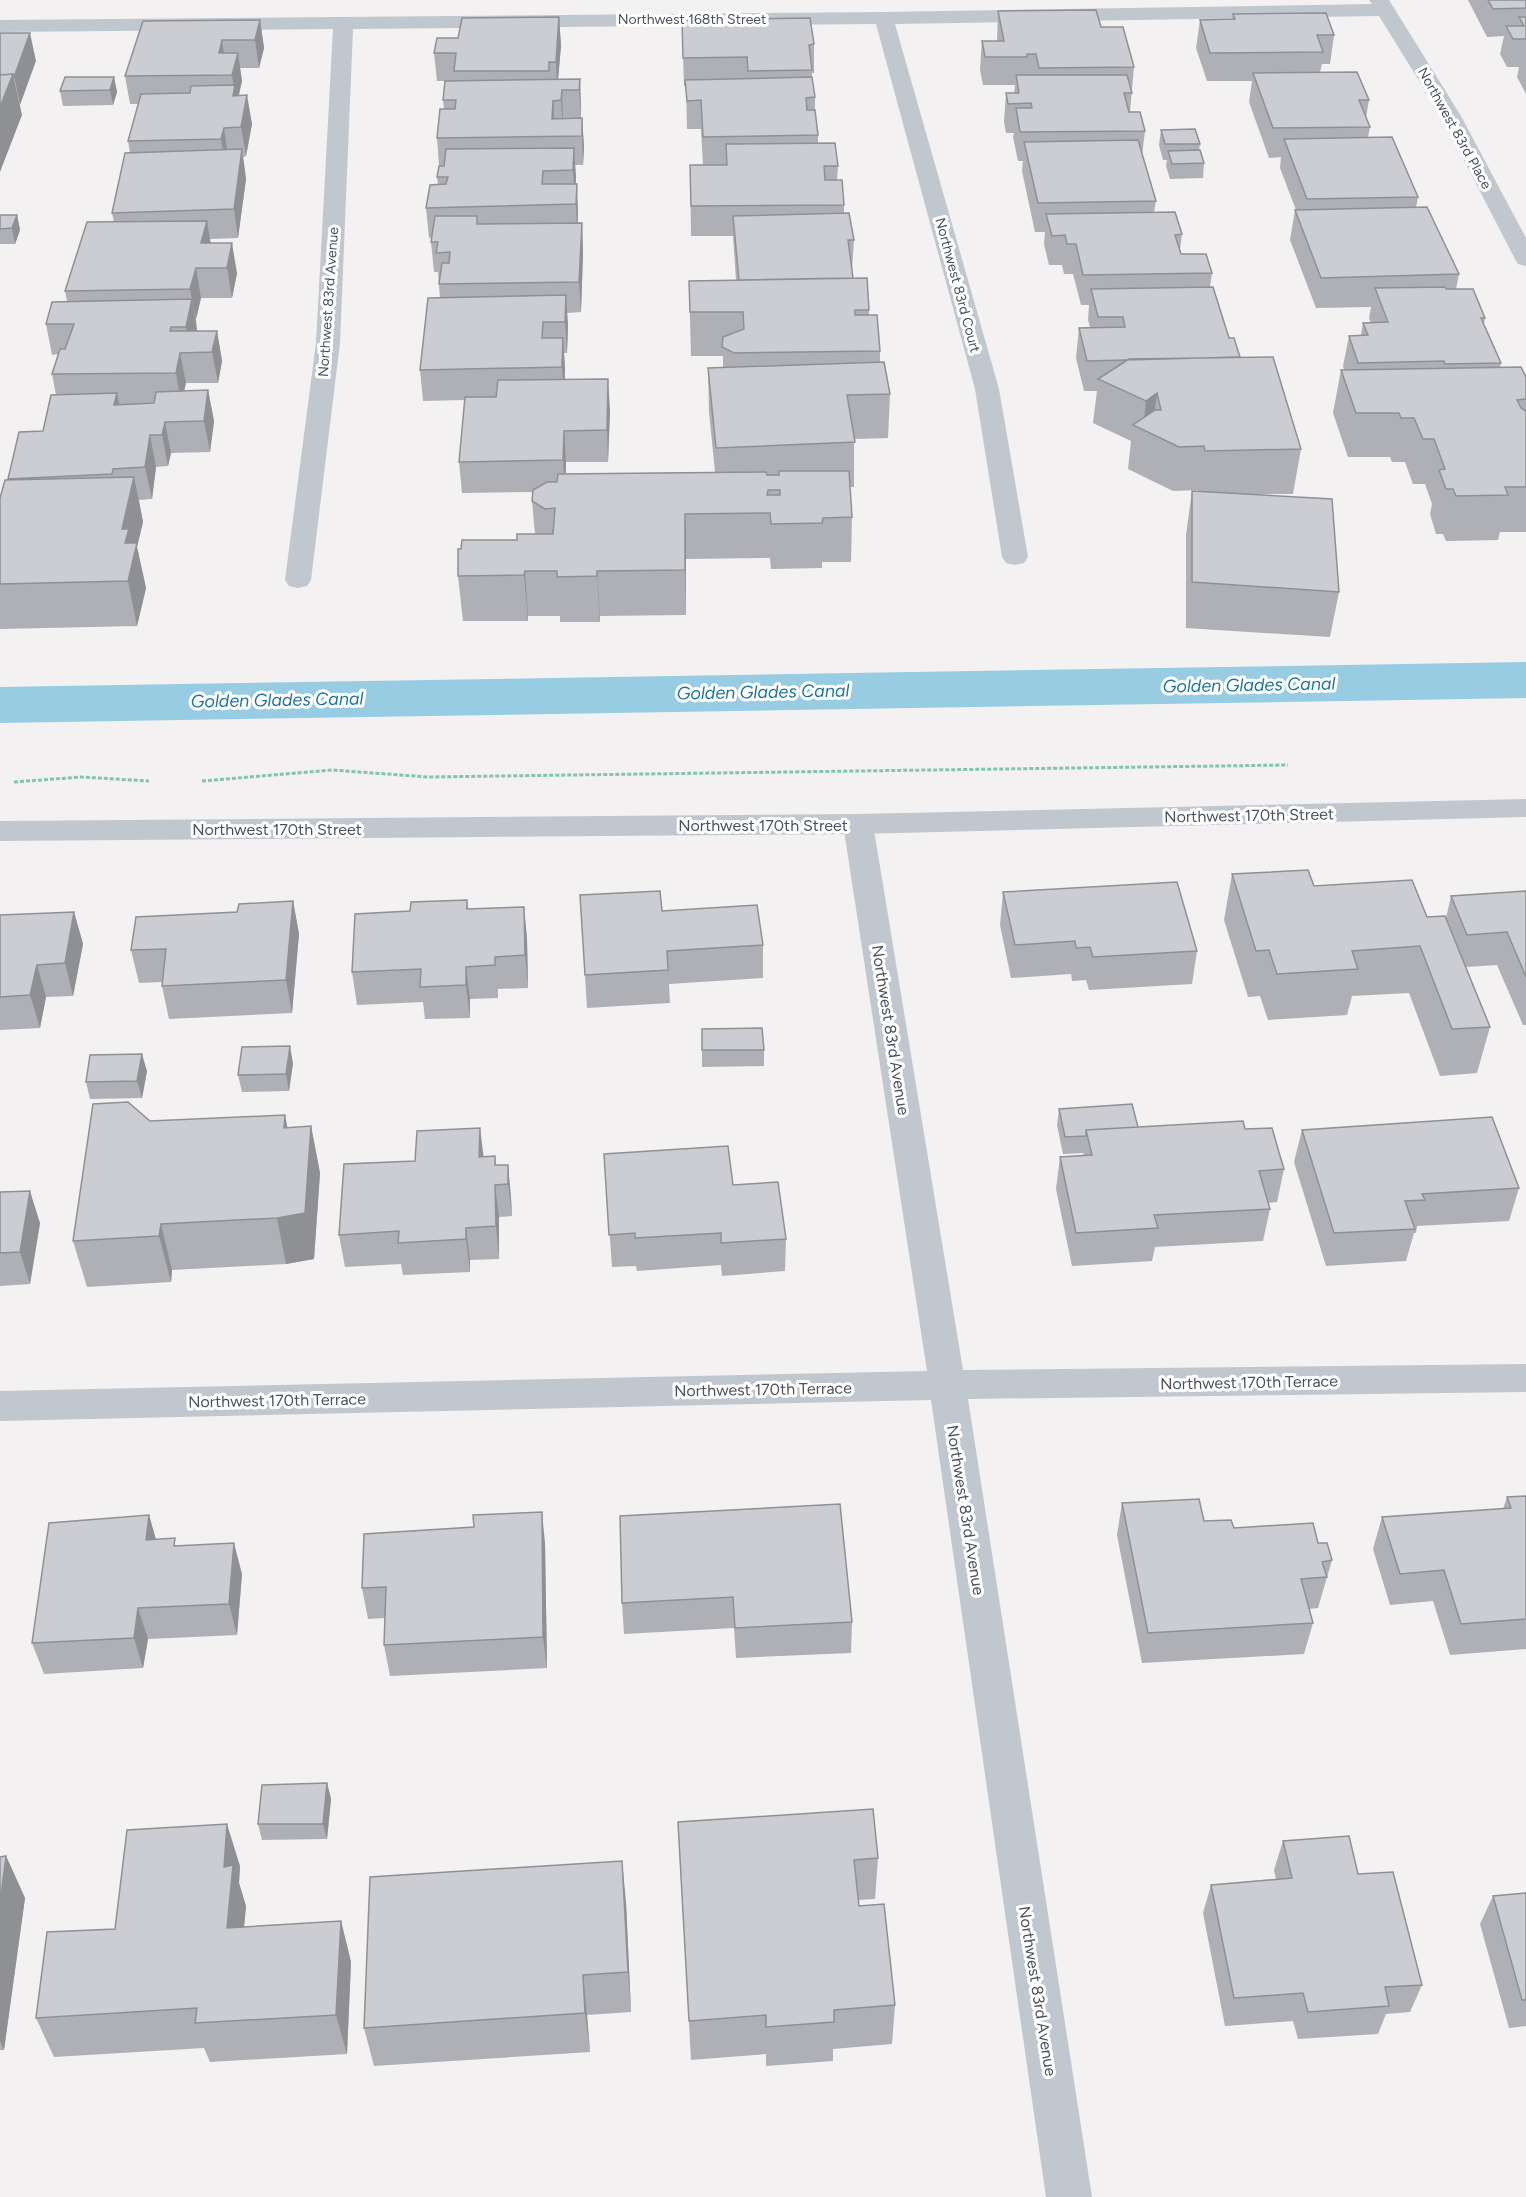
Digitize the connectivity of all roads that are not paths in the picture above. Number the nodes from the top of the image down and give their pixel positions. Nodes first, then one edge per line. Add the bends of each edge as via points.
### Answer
1 (1382, 5) edge
2 (884, 18) junction
3 (343, 22) junction
4 (0, 26) edge
5 (1526, 259) edge
6 (1015, 556) dead end
7 (298, 580) dead end
8 (1526, 808) edge
9 (858, 824) junction
10 (0, 831) edge
11 (1526, 1378) edge
12 (947, 1385) junction
13 (0, 1406) edge
14 (1069, 2197) edge

1 - 2 street, Northwest 168th Street
1 - 5 street, Northwest 83rd Place via 1451,116
2 - 3 street, Northwest 168th Street
2 - 6 street, Northwest 83rd Court via 987,390
3 - 4 street, Northwest 168th Street
3 - 7 street, Northwest 83rd Avenue via 328,343
8 - 9 street, Northwest 170th Street
9 - 10 street, Northwest 170th Street
9 - 12 street, Northwest 83rd Avenue
11 - 12 street, Northwest 170th Terrace
12 - 13 street, Northwest 170th Terrace
12 - 14 street, Northwest 83rd Avenue

